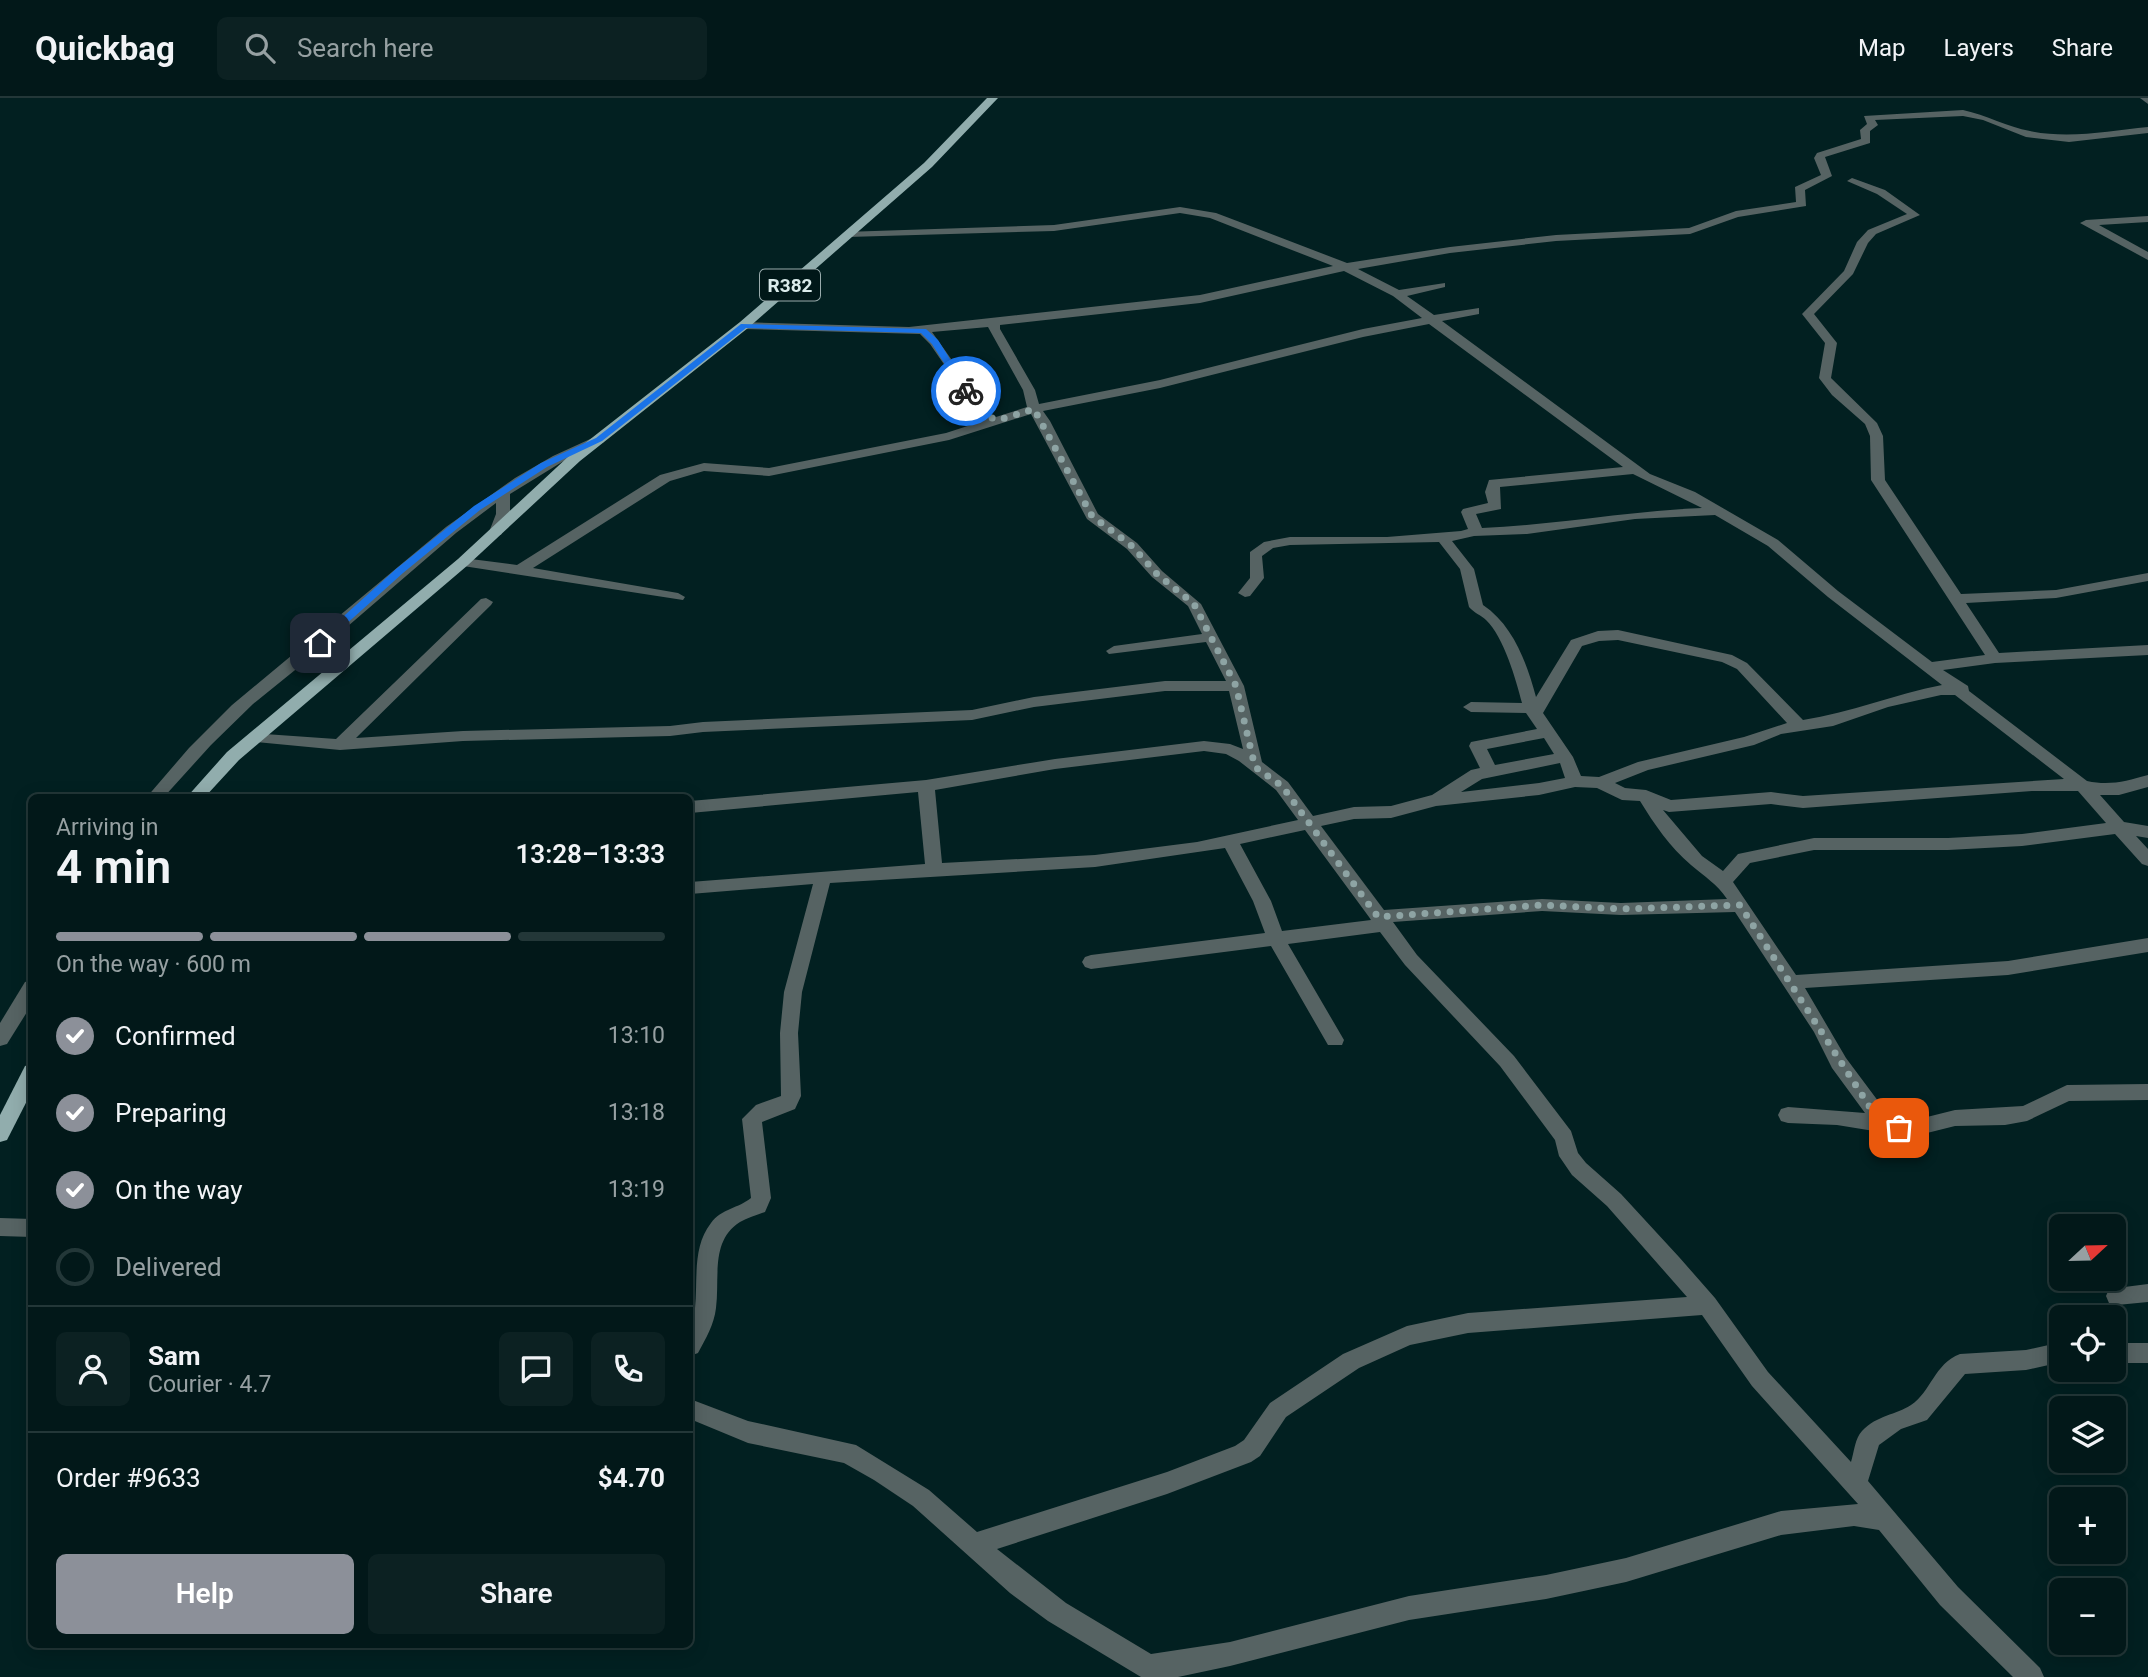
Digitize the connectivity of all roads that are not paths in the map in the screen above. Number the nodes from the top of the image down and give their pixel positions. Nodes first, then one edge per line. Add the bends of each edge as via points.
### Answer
1 (993, 98) edge
2 (2148, 130) edge
3 (1852, 181) dead end
4 (2148, 219) edge
5 (848, 234) junction
6 (2148, 257) edge
7 (1346, 267) junction
8 (1441, 285) dead end
9 (1397, 294) junction
10 (1475, 311) dead end
11 (1429, 318) junction
12 (993, 322) junction
13 (744, 325) junction
14 (923, 330) junction
15 (1034, 409) junction
16 (995, 421) junction
17 (599, 439) junction
18 (1637, 470) junction
19 (503, 491) junction
20 (1717, 511) junction
21 (496, 532) junction
22 (1475, 532) junction
23 (1443, 538) junction
24 (463, 562) junction
25 (521, 569) junction
26 (2148, 577) edge
27 (1245, 593) dead end
28 (678, 597) dead end
29 (1959, 599) junction
30 (486, 602) dead end
31 (1211, 637) junction
32 (2148, 650) edge
33 (1114, 651) dead end
34 (1996, 658) junction
35 (1932, 667) junction
36 (1236, 686) junction
37 (1962, 690) junction
38 (1471, 707) dead end
39 (1532, 711) junction
40 (1799, 726) junction
41 (1547, 732) junction
42 (256, 737) junction
43 (340, 745) junction
44 (1565, 757) junction
45 (1255, 767) junction
46 (1490, 772) junction
47 (2148, 780) edge
48 (1575, 781) junction
49 (1600, 783) junction
50 (2082, 785) junction
51 (926, 786) junction
52 (158, 794) edge
53 (198, 794) edge
54 (1646, 796) junction
55 (1436, 800) junction
56 (693, 807) edge
57 (1311, 822) junction
58 (2121, 827) junction
59 (2148, 832) edge
60 (1230, 841) junction
61 (2148, 860) edge
62 (934, 870) junction
63 (823, 878) junction
64 (1724, 881) junction
65 (693, 888) edge
66 (1740, 905) junction
67 (1381, 921) junction
68 (1276, 939) junction
69 (2148, 945) edge
70 (1091, 962) dead end
71 (1792, 982) junction
72 (28, 994) edge
73 (0, 1039) edge
74 (1335, 1040) dead end
75 (28, 1079) edge
76 (2148, 1092) edge
77 (1787, 1115) dead end
78 (1884, 1125) junction
79 (0, 1134) edge
80 (0, 1227) edge
81 (28, 1228) edge
82 (2148, 1293) edge
83 (2117, 1296) dead end
84 (1707, 1305) junction
85 (693, 1341) edge
86 (2126, 1353) edge
87 (2148, 1353) edge
88 (2049, 1355) edge
89 (693, 1410) edge
90 (1856, 1484) junction
91 (1885, 1520) junction
92 (976, 1544) junction
93 (1158, 1672) edge
94 (2031, 1677) edge

1 - 5 main road, R382 via 928,165
2 - 7 street via 2073,139 2026,134 1963,113 1869,117 1872,125 1865,130 1866,141 1819,158 1827,176 1799,189 1800,205 1736,214 1690,231 1548,239
3 - 29 street via 1881,192 1915,215 1879,226 1868,235 1849,272 1808,314 1831,342 1827,382 1874,429 1878,480
4 - 6 street via 2086,223
5 - 7 street via 1054,228 1187,210 1212,215
5 - 13 main road, R382
7 - 9 street
7 - 12 street via 1200,299
8 - 9 street
9 - 11 street
10 - 11 street
11 - 15 street via 1160,384
11 - 18 street
12 - 14 street
12 - 15 street via 1029,390
13 - 14 street
13 - 17 main road, R382
14 - 16 street via 985,417
15 - 16 street
15 - 31 street via 1092,516 1194,604
16 - 25 street via 948,436 769,472 714,467 677,472
17 - 19 street
17 - 21 main road, R382
18 - 20 street
18 - 22 street via 1494,483 1496,506 1468,512
19 - 21 street via 503,514
19 - 52 street via 412,560 320,643 237,709
20 - 22 street
20 - 35 street via 1773,543
21 - 24 main road, R382
22 - 23 street
23 - 27 street via 1269,545 1255,555 1257,578
23 - 39 street via 1467,569 1476,607 1494,619 1515,655
24 - 25 street
24 - 42 main road, R382
25 - 28 street
26 - 29 street via 2056,594
29 - 34 street
30 - 43 street
31 - 33 street
31 - 36 street
32 - 34 street
34 - 35 street
35 - 37 street
36 - 43 street via 1165,686 1020,704 972,715 659,732 432,737
36 - 45 street
37 - 40 street via 1941,690 1876,705 1833,721
37 - 50 street
38 - 39 street
39 - 40 street via 1576,643 1618,635 1735,661
39 - 41 street
40 - 49 street via 1644,766
41 - 44 street
41 - 46 street via 1477,746
42 - 43 street
42 - 53 main road, R382
44 - 46 street
44 - 48 street
45 - 51 street via 1230,749 1204,746
45 - 57 street via 1282,786
46 - 55 street via 1473,776
47 - 50 street via 2119,789
48 - 49 street
48 - 55 street
49 - 54 street via 1622,794
50 - 54 street via 1669,806
50 - 58 street
51 - 56 street
51 - 62 street
54 - 64 street via 1662,823 1696,860
55 - 57 street via 1391,812 1354,813
57 - 60 street
57 - 67 street
58 - 59 street
58 - 61 street
58 - 64 street via 1948,844 1814,844 1744,858
60 - 62 street via 1095,862
60 - 68 street
62 - 63 street
63 - 65 street
63 - 85 street via 795,982 789,1033 791,1096 788,1103 752,1119 761,1198 758,1206 728,1218 716,1232 705,1271 703,1324
64 - 66 street
66 - 67 street via 1621,909 1542,905
66 - 71 street
67 - 68 street
67 - 84 street via 1457,1011 1507,1061 1551,1117 1579,1169 1621,1207
68 - 70 street
68 - 74 street
69 - 71 street via 2008,968
71 - 78 street via 1839,1063
72 - 73 street
75 - 79 main road
76 - 78 street via 2067,1093 2027,1113 2005,1117 1955,1118 1911,1129
77 - 78 street
80 - 81 street
82 - 83 street
84 - 90 street via 1760,1379
84 - 92 street via 1468,1323 1407,1336 1352,1361 1278,1410 1243,1454
86 - 87 street
88 - 90 street via 1960,1364 1919,1413 1894,1420 1870,1439
89 - 92 street via 748,1432 848,1453 921,1498
90 - 91 street
91 - 93 street via 1853,1515 1781,1523 1626,1570 1409,1608
91 - 94 street via 1949,1595
92 - 93 street via 1057,1612

